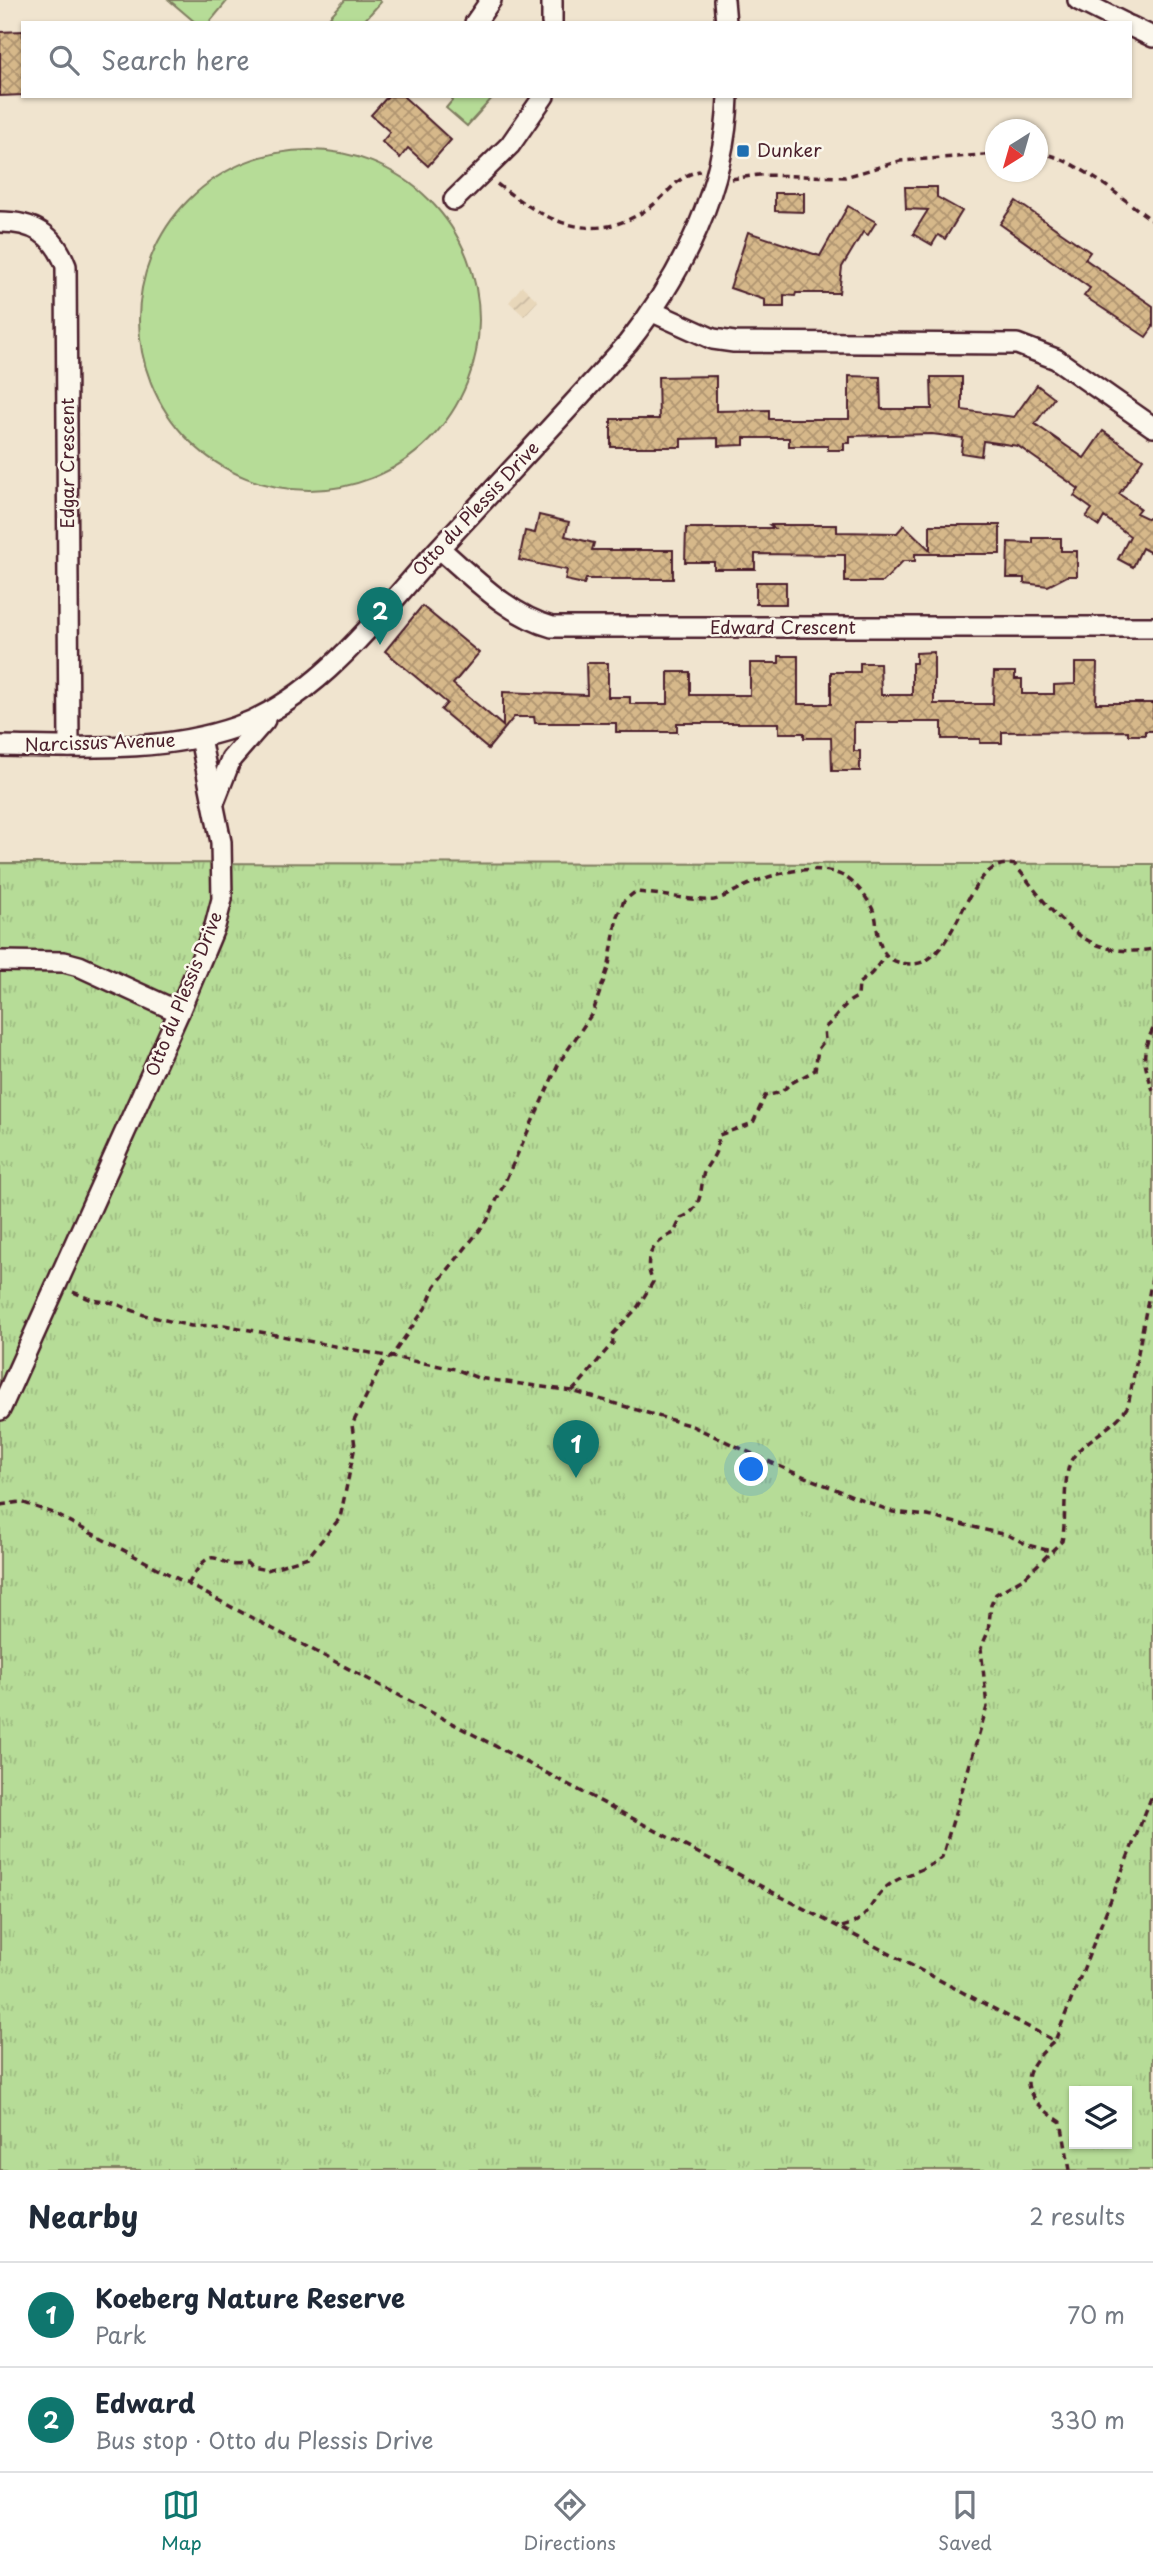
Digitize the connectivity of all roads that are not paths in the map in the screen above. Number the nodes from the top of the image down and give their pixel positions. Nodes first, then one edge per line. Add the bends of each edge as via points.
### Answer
1 (491, 0) edge
2 (552, 0) edge
3 (724, 0) edge
4 (1078, 0) edge
5 (476, 21) edge
6 (552, 21) edge
7 (726, 21) edge
8 (1120, 21) edge
9 (1132, 27) edge
10 (1153, 37) edge
11 (543, 98) edge
12 (728, 98) edge
13 (454, 200) dead end
14 (0, 222) edge
15 (653, 312) junction
16 (1153, 427) edge
17 (440, 549) junction
18 (1153, 627) edge
19 (279, 708) junction
20 (200, 738) junction
21 (0, 746) edge
22 (69, 747) junction
23 (214, 802) junction
24 (0, 961) edge
25 (179, 1012) junction
26 (0, 1410) edge

1 - 5 street
2 - 6 street
3 - 7 street
4 - 8 street
9 - 10 street
11 - 13 street via 510,145
12 - 15 street, Otto du Plessis Drive via 722,149 702,218
14 - 22 street, Edgar Crescent via 33,226 47,235 66,266
15 - 16 street via 705,336 734,342 1017,344 1056,359
15 - 17 street, Otto du Plessis Drive
17 - 18 street, Edward Crescent via 514,611 552,627
17 - 19 street, Otto du Plessis Drive via 335,660
19 - 20 street, Otto du Plessis Drive
19 - 23 street via 241,744
20 - 22 street, Narcissus Avenue via 150,745
20 - 23 street, Otto du Plessis Drive
21 - 22 street, Narcissus Avenue
23 - 25 street, Otto du Plessis Drive via 221,842 222,900
24 - 25 street via 79,966
25 - 26 street, Otto du Plessis Drive

